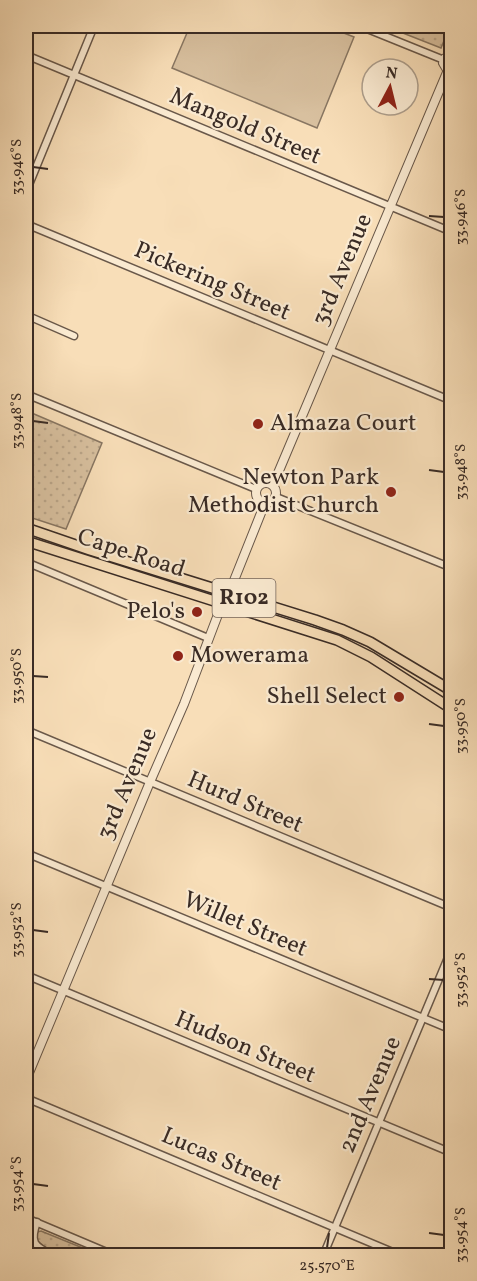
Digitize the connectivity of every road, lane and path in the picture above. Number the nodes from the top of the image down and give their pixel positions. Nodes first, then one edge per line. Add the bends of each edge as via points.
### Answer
1 (94, 26) edge
2 (360, 26) edge
3 (26, 55) edge
4 (452, 56) edge
5 (444, 60) junction
6 (450, 70) edge
7 (73, 75) junction
8 (26, 192) edge
9 (390, 207) junction
10 (26, 224) edge
11 (452, 232) edge
12 (26, 315) edge
13 (74, 336) dead end
14 (330, 351) junction
15 (26, 394) edge
16 (452, 401) edge
17 (273, 485) junction
18 (256, 489) junction
19 (276, 497) junction
20 (265, 503) junction
21 (26, 528) edge
22 (26, 541) edge
23 (26, 562) edge
24 (452, 568) edge
25 (228, 593) junction
26 (222, 604) junction
27 (208, 638) junction
28 (452, 691) edge
29 (452, 709) edge
30 (26, 730) edge
31 (150, 782) junction
32 (26, 853) edge
33 (107, 887) junction
34 (452, 908) edge
35 (452, 948) edge
36 (26, 975) edge
37 (63, 991) junction
38 (422, 1018) junction
39 (452, 1030) edge
40 (26, 1080) edge
41 (26, 1098) edge
42 (379, 1123) junction
43 (452, 1153) edge
44 (26, 1218) edge
45 (37, 1222) junction
46 (335, 1227) junction
47 (54, 1256) edge
48 (116, 1256) edge
49 (323, 1256) edge
50 (402, 1256) edge

1 - 7 street
2 - 5 street
3 - 7 street, Mangold Street
4 - 5 street
5 - 6 street via 444,66
6 - 9 street, 3rd Avenue
7 - 8 street
7 - 9 street, Mangold Street
9 - 11 street, Mangold Street
9 - 14 street, 3rd Avenue
10 - 14 street, Pickering Street
12 - 13 street
14 - 16 street, Pickering Street
14 - 17 street, 3rd Avenue
15 - 18 street
17 - 18 street via 264,483
17 - 19 street
18 - 20 street via 257,498
19 - 20 street
19 - 24 street
20 - 25 street, 3rd Avenue
21 - 25 main road, Cape Road / R102
22 - 26 main road, Cape Road / R102
23 - 27 street
25 - 26 street, 3rd Avenue
25 - 28 main road, Cape Road / R102 via 343,630
26 - 27 street, 3rd Avenue
26 - 29 main road, Cape Road / R102 via 349,646
27 - 31 street, 3rd Avenue
30 - 31 street, Hurd Street
31 - 33 street, 3rd Avenue
31 - 34 street, Hurd Street
32 - 33 street, Willet Street
33 - 37 street, 3rd Avenue
33 - 38 street, Willet Street
35 - 38 street, 2nd Avenue
36 - 37 street, Hudson Street
37 - 40 street, 3rd Avenue
37 - 42 street, Hudson Street
38 - 39 street, Willet Street
38 - 42 street, 2nd Avenue
41 - 46 street, Lucas Street
42 - 43 street, Hudson Street
42 - 46 street, 2nd Avenue
44 - 45 street
45 - 47 street via 34,1242
45 - 48 street
46 - 49 street, 2nd Avenue
46 - 50 street, Lucas Street

